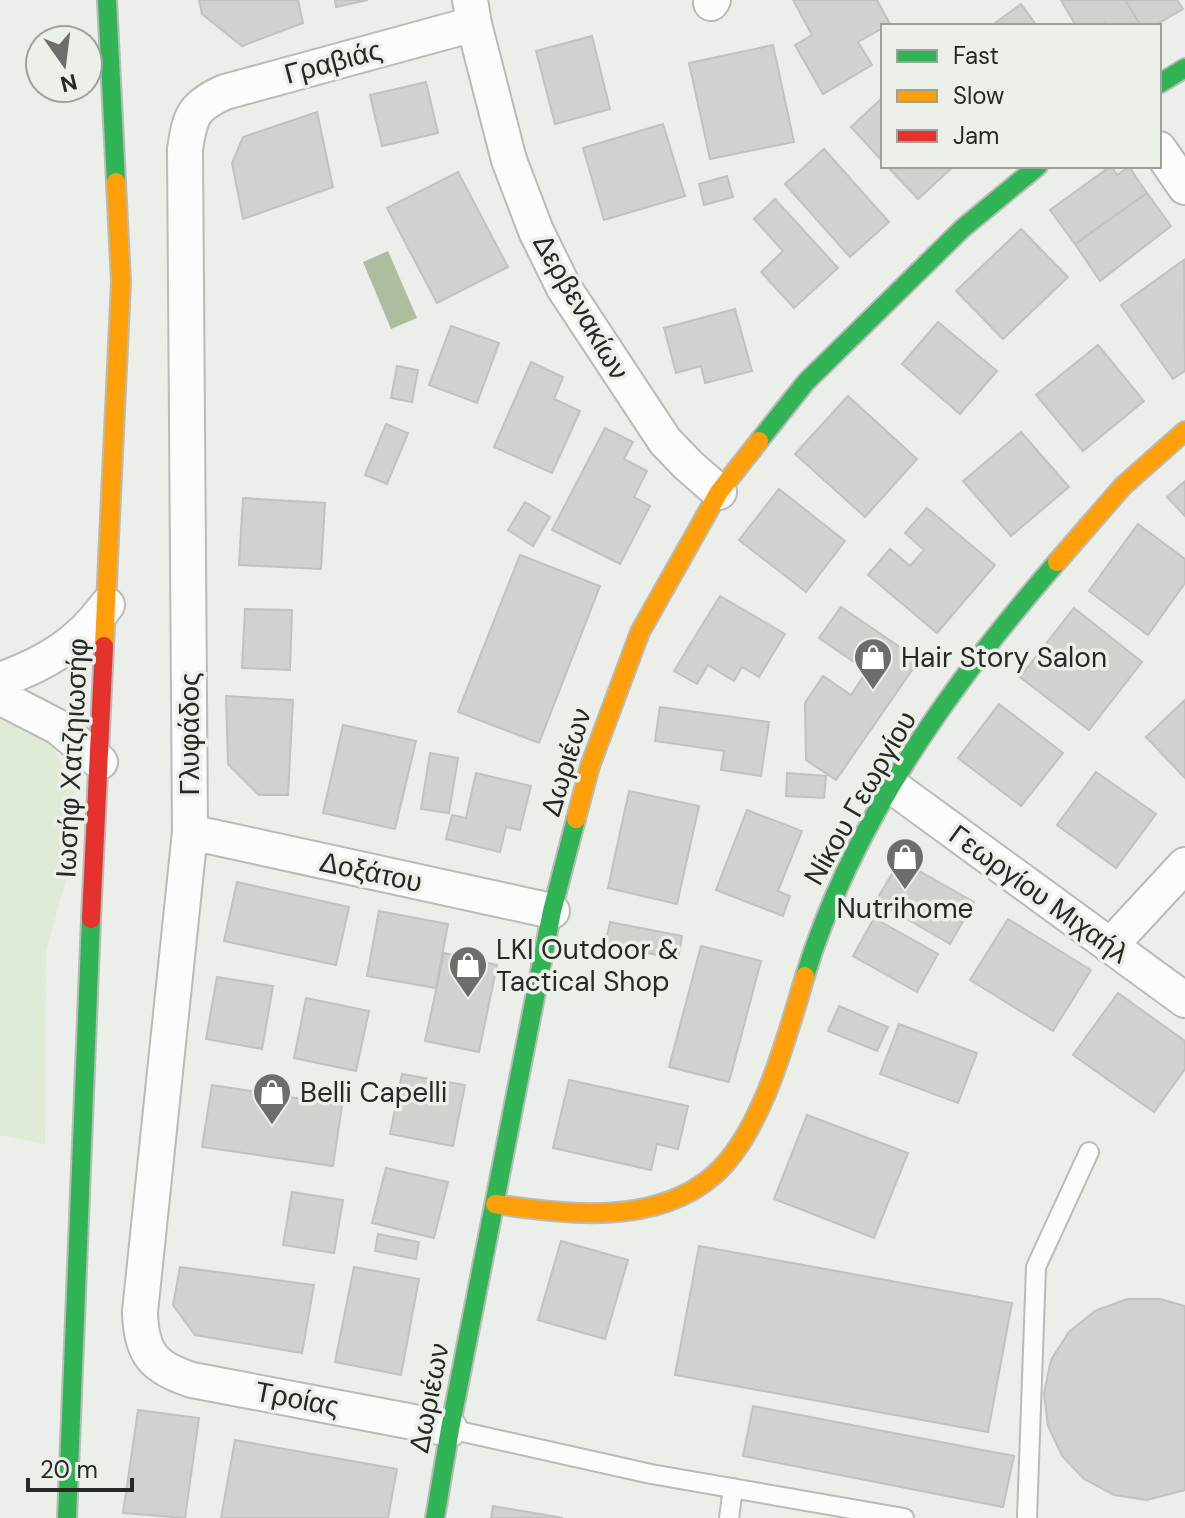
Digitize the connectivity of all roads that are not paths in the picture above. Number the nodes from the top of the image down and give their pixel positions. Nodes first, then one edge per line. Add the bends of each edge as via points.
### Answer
1 (107, 0) edge
2 (472, 12) edge
3 (1185, 68) edge
4 (1161, 83) edge
5 (196, 109) joint
6 (1161, 152) edge
7 (1036, 168) edge
8 (1185, 187) edge
9 (1185, 431) edge
10 (719, 492) junction
11 (107, 605) junction
12 (0, 680) edge
13 (0, 697) edge
14 (100, 762) junction
15 (893, 787) junction
16 (190, 832) junction
17 (1185, 865) edge
18 (552, 911) junction
19 (1110, 946) junction
20 (1185, 1000) edge
21 (1089, 1152) dead end
22 (495, 1204) junction
23 (150, 1356) joint
24 (450, 1429) junction
25 (733, 1488) junction
26 (67, 1518) edge
27 (435, 1518) edge
28 (729, 1518) edge
29 (904, 1518) edge
30 (1027, 1518) edge

1 - 11 street, Ιωσήφ Χατζηιωσήφ via 121,282
2 - 5 street, Γραβιάς via 225,92
2 - 10 street, Δερβενακίων via 509,160 564,288 665,441
3 - 4 street
5 - 16 street, Γλυφάδος via 185,149
6 - 8 street
7 - 10 street, Δωριέων via 963,228 806,382
9 - 15 street, Νίκου Γεωργίου via 1130,478 1044,576 960,682
10 - 18 street, Δωριέων via 640,632 590,766
11 - 12 street via 72,645
11 - 14 street, Ιωσήφ Χατζηιωσήφ
13 - 14 street via 58,727
14 - 26 street, Ιωσήφ Χατζηιωσήφ
15 - 19 street, Γεωργίου Μιχαήλ
15 - 22 street, Νίκου Γεωργίου via 830,904 760,1104 743,1140 715,1175 688,1194 626,1211
16 - 18 street, Δοξάτου
16 - 23 street, Γλυφάδος via 140,1312
17 - 19 street
18 - 22 street, Δωριέων
19 - 20 street, Γεωργίου Μιχαήλ
21 - 30 lane via 1036,1267
22 - 24 street, Δωριέων
23 - 24 street, Τροίας via 161,1368 192,1380
24 - 25 lane
24 - 27 street, Δωριέων
25 - 28 lane
25 - 29 lane

